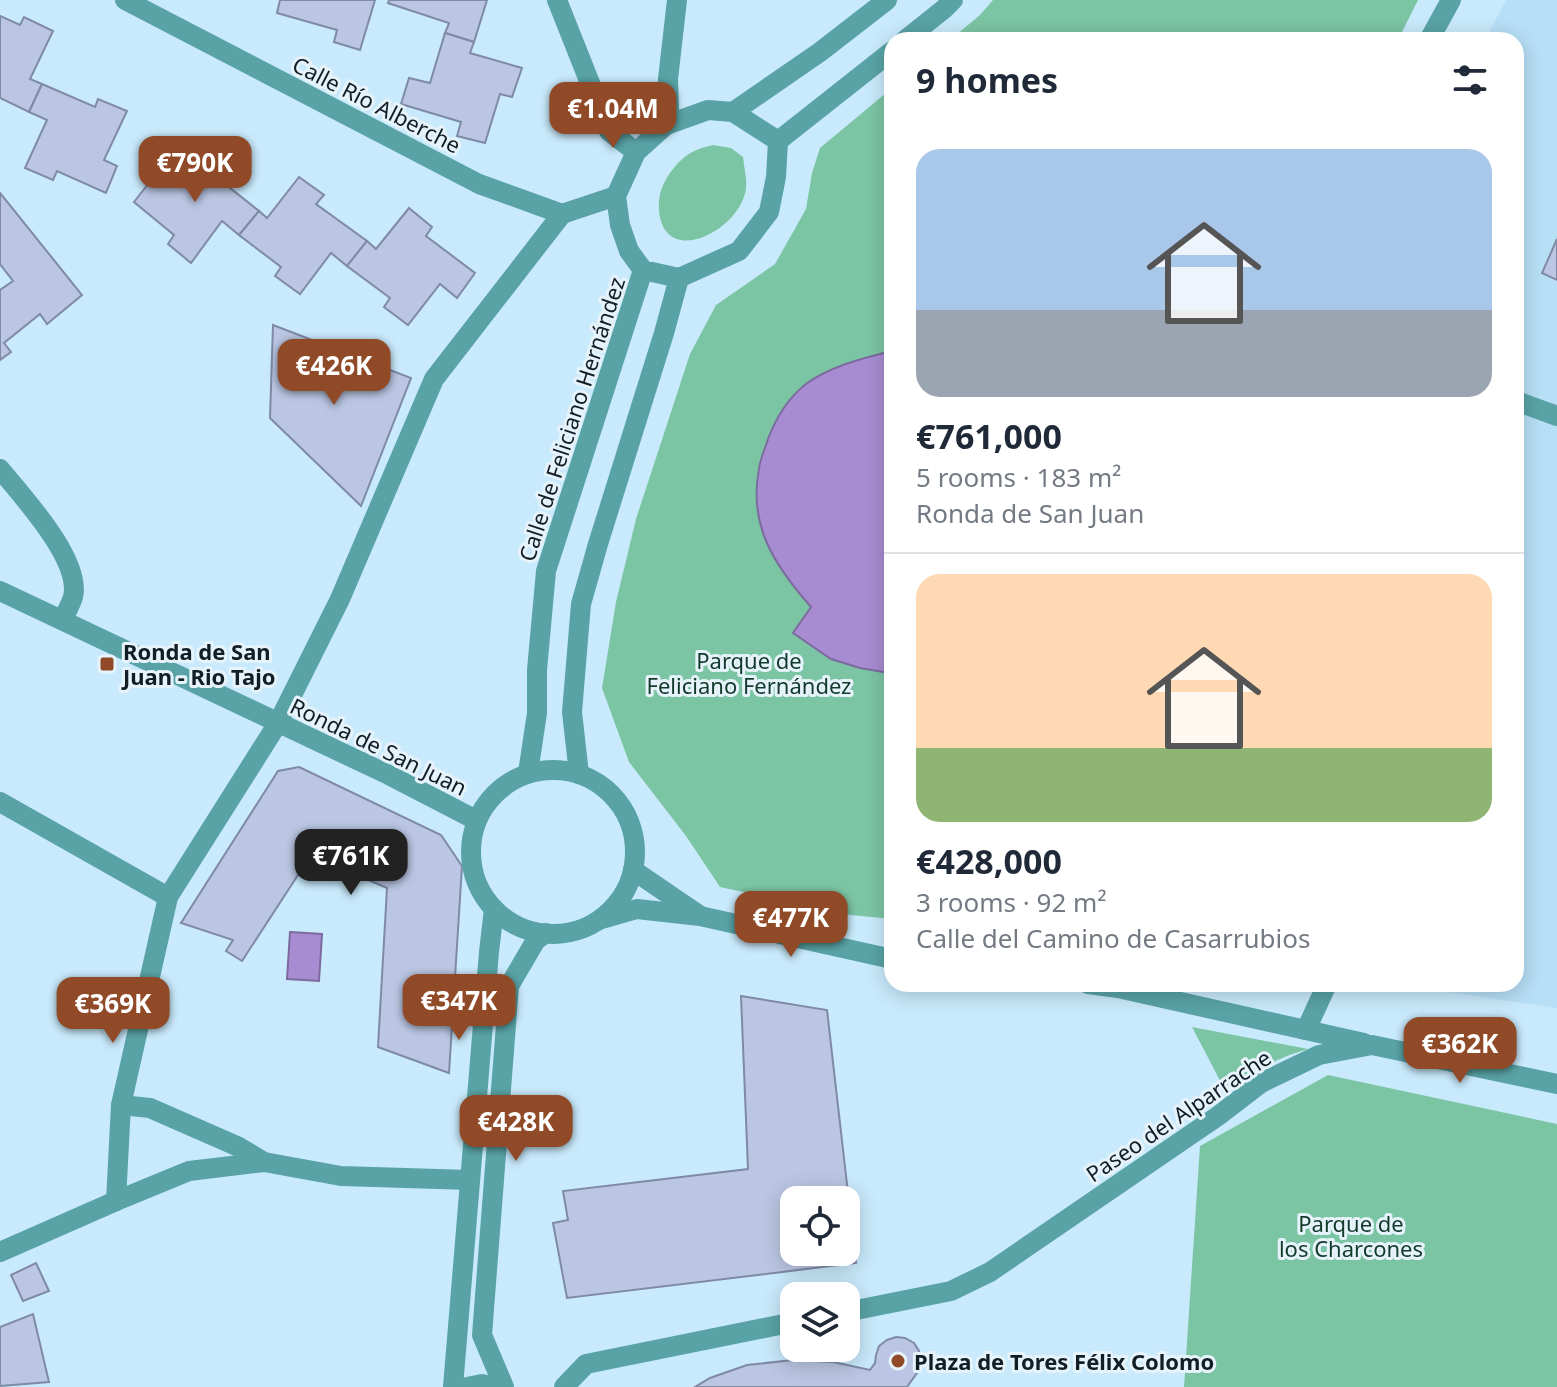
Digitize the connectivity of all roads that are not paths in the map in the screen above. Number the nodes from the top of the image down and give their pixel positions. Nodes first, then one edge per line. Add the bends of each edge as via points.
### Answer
1 (125, 0) edge
2 (557, 0) edge
3 (677, 0) edge
4 (887, 0) edge
5 (953, 0) edge
6 (1451, 0) edge
7 (915, 32) edge
8 (1433, 32) edge
9 (884, 57) edge
10 (733, 112) junction
11 (666, 125) junction
12 (778, 141) junction
13 (636, 152) junction
14 (616, 196) junction
15 (562, 214) junction
16 (643, 270) junction
17 (679, 278) junction
18 (1524, 404) edge
19 (1557, 416) edge
20 (0, 469) edge
21 (0, 591) edge
22 (63, 620) junction
23 (278, 723) junction
24 (528, 773) junction
25 (579, 774) junction
26 (0, 802) edge
27 (476, 820) junction
28 (633, 870) junction
29 (168, 897) junction
30 (494, 909) junction
31 (700, 916) junction
32 (599, 920) junction
33 (546, 933) junction
34 (884, 957) edge
35 (1136, 992) edge
36 (1323, 992) edge
37 (1306, 1030) junction
38 (1372, 1045) junction
39 (1557, 1084) edge
40 (121, 1105) junction
41 (264, 1162) junction
42 (470, 1180) junction
43 (116, 1201) junction
44 (0, 1252) edge
45 (860, 1309) edge
46 (780, 1325) edge
47 (453, 1387) edge
48 (467, 1387) edge
49 (497, 1387) edge
50 (504, 1387) edge
51 (564, 1387) edge

1 - 15 street, Calle Río Alberche via 479,184
2 - 13 street via 609,131
3 - 11 street
4 - 10 street
5 - 7 street
6 - 8 street
9 - 12 street
10 - 11 street via 708,110
10 - 12 street
11 - 13 street
12 - 17 street via 769,212 739,251
13 - 14 street
14 - 15 street
14 - 16 street via 624,238
15 - 23 street via 434,379 340,599
16 - 17 street
16 - 24 street, Calle de Feliciano Hernández via 546,571
17 - 25 street via 581,604 572,712
18 - 19 street
20 - 22 street via 49,529 69,564 74,594
21 - 22 street, Ronda de San Juan
22 - 23 street, Ronda de San Juan
23 - 27 street, Ronda de San Juan
23 - 29 street
24 - 25 street
24 - 27 street via 489,800
25 - 28 street via 618,801 630,822
26 - 29 street
27 - 30 street via 472,870
28 - 31 street
28 - 32 street via 626,889
29 - 40 street
30 - 33 street via 520,927
30 - 42 street
31 - 32 street via 637,909
31 - 34 street
32 - 33 street via 574,931
33 - 50 street via 536,940 509,986 482,1335
35 - 37 street
36 - 37 street
37 - 38 street
38 - 39 street, Paseo del Alparrache
38 - 45 street, Paseo del Alparrache via 1319,1055 1261,1083 990,1272 951,1291
40 - 41 street via 150,1108
40 - 43 street
41 - 42 street via 341,1176
41 - 43 street via 189,1171
42 - 47 street
43 - 44 street
46 - 51 street via 586,1364
48 - 49 street

